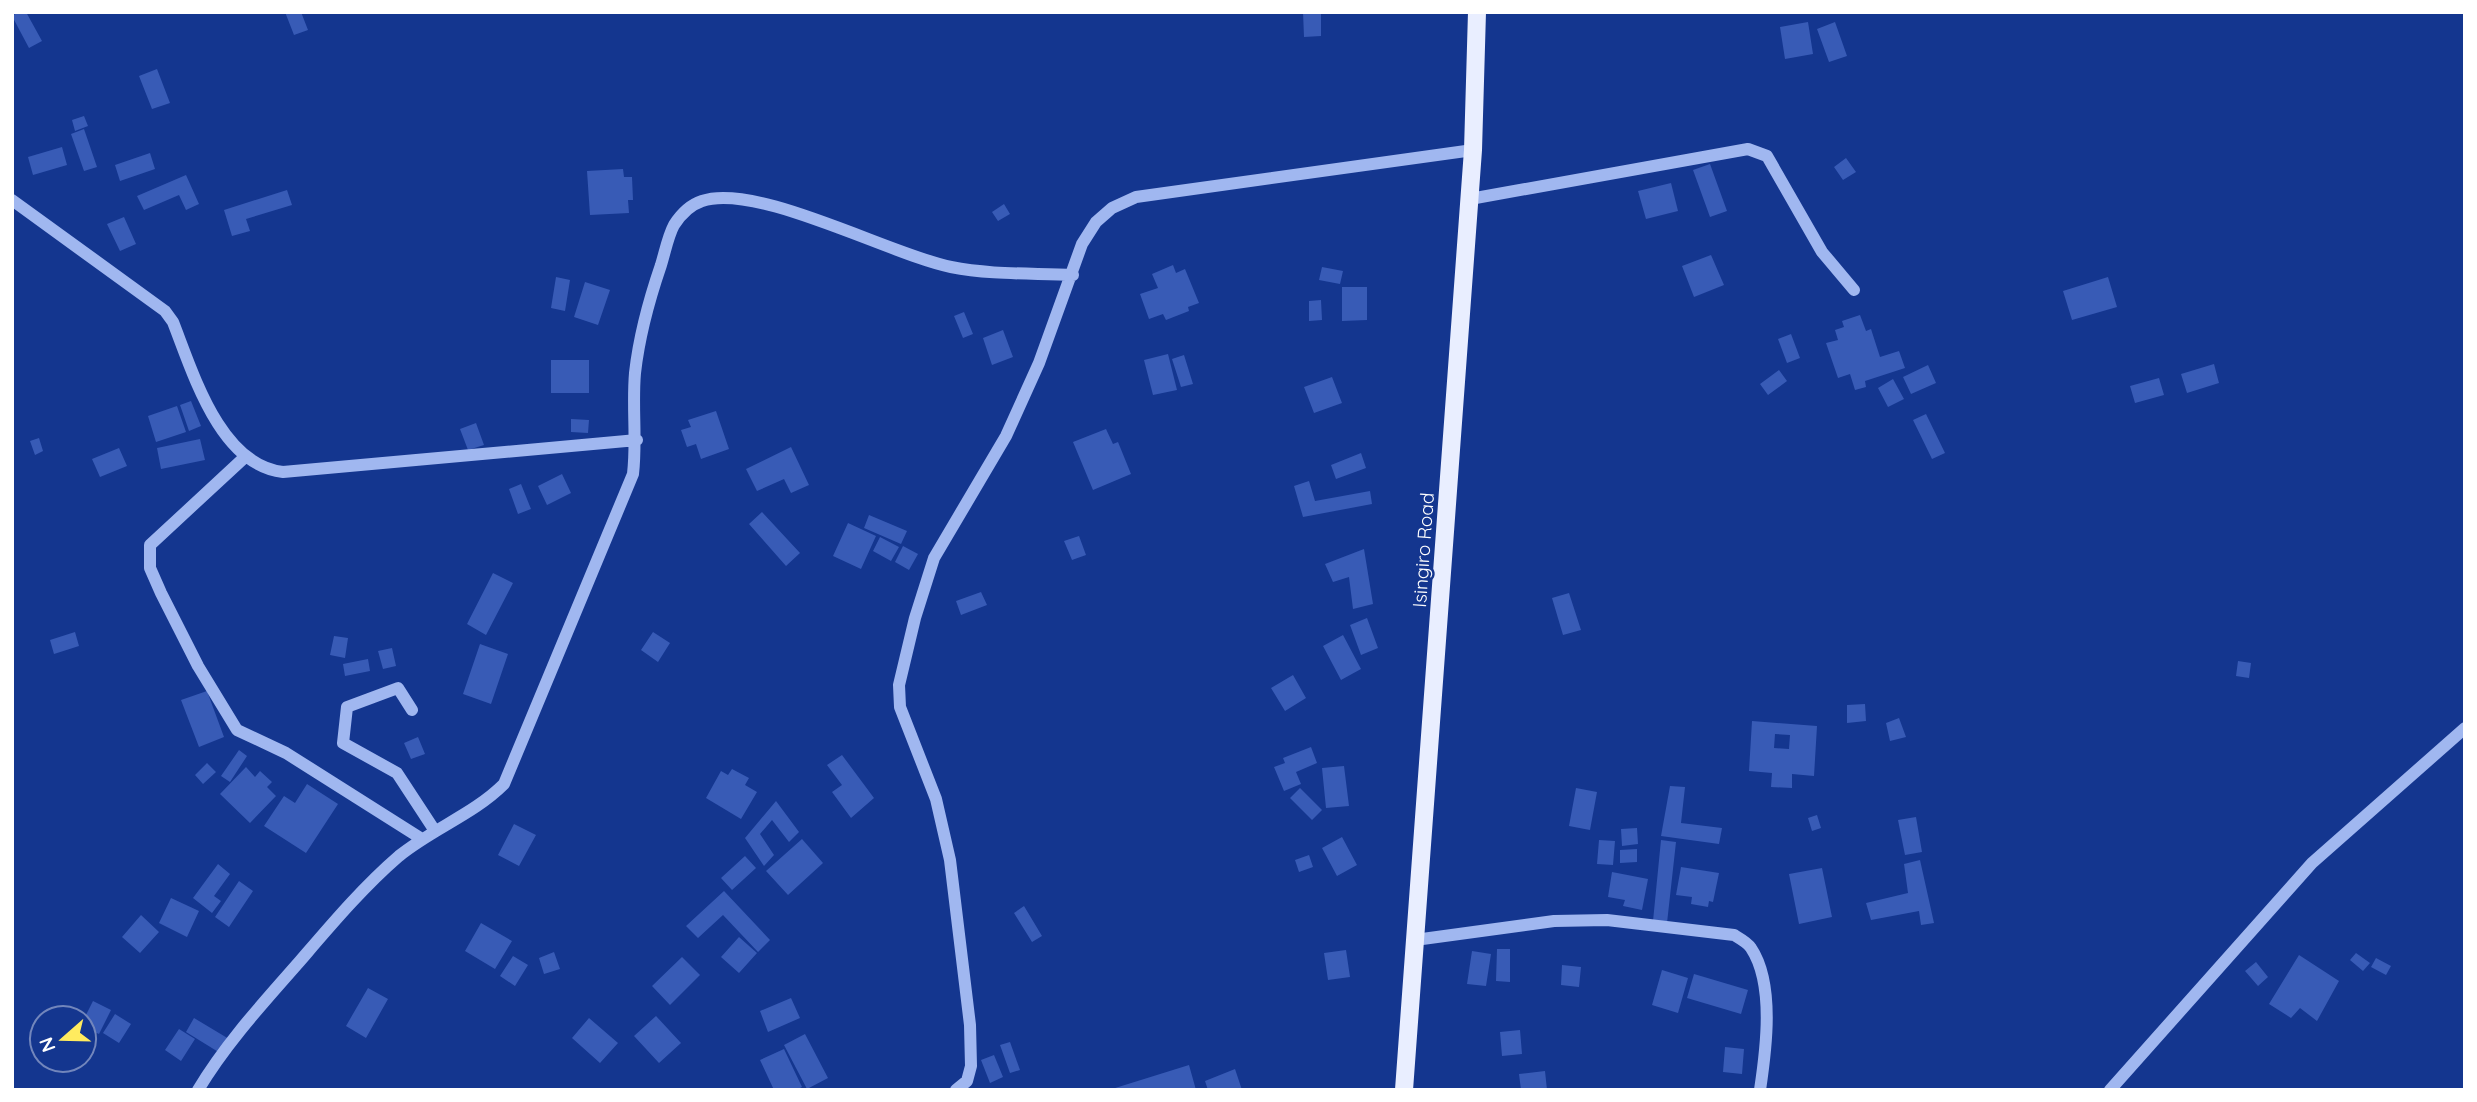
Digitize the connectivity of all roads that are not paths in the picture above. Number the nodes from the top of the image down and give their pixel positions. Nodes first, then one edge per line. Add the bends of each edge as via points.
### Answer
1 (1477, 12) edge
2 (1474, 150) junction
3 (1470, 199) junction
4 (12, 200) edge
5 (1073, 275) junction
6 (1854, 290) dead end
7 (637, 440) junction
8 (245, 457) junction
9 (412, 710) dead end
10 (2465, 728) edge
11 (435, 831) junction
12 (422, 839) junction
13 (1415, 940) junction
14 (967, 1085) edge
15 (198, 1090) edge
16 (956, 1090) edge
17 (1404, 1090) edge
18 (1760, 1090) edge
19 (2110, 1090) edge

1 - 2 main road, Isingiro Road
2 - 3 main road, Isingiro Road
2 - 5 street via 1136,197 1096,222 1082,244
3 - 6 street via 1748,149 1759,151 1767,156 1822,252
3 - 13 main road, Isingiro Road
4 - 8 street via 165,311 212,414
5 - 7 street via 954,268 803,215 721,197 701,201 673,226 649,302 635,374
5 - 14 street via 1006,436 934,558 899,685 900,707 945,832 970,1025
7 - 8 street via 283,472 267,471
7 - 11 street via 625,498 504,784 489,799
8 - 12 street via 150,545 150,568 161,593 237,730 279,749
9 - 11 street via 398,688 347,707 343,743 397,773
10 - 19 street via 2312,863
11 - 12 street
12 - 15 street via 340,916 255,1012
13 - 17 main road, Isingiro Road
13 - 18 street via 1554,921 1607,920 1734,934 1751,947 1765,995 1767,1037
14 - 16 street

